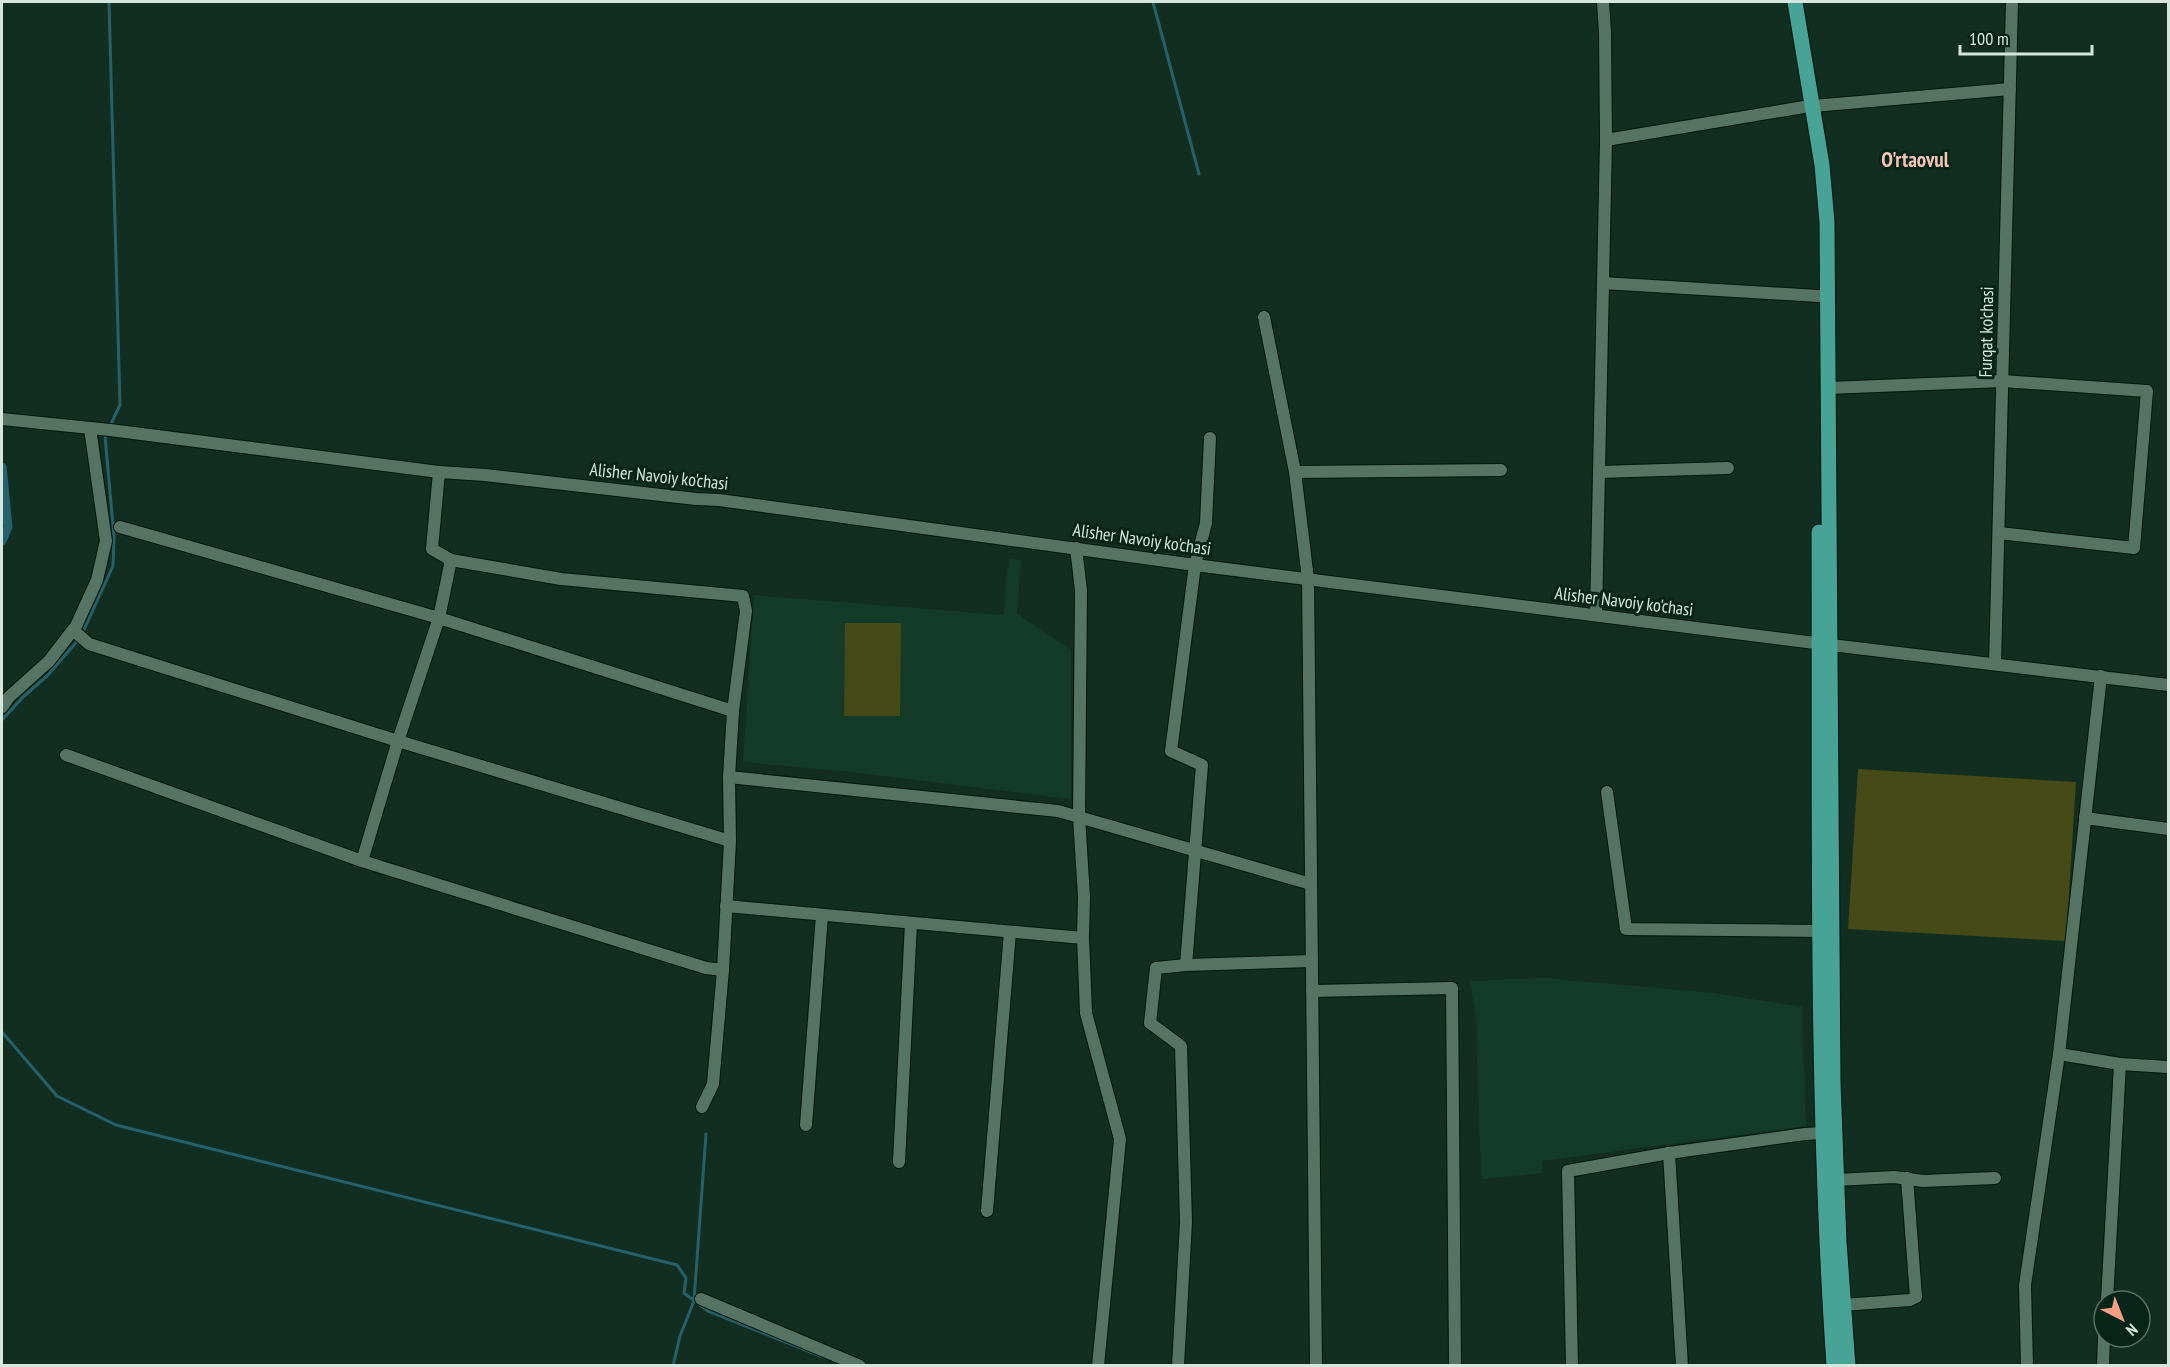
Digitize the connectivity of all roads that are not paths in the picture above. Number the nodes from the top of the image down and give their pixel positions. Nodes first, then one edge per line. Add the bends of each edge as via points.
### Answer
1 (1603, 2) edge
2 (1786, 2) edge
3 (1795, 2) edge
4 (2012, 2) edge
5 (2010, 89) junction
6 (1809, 106) junction
7 (1606, 140) junction
8 (1603, 284) junction
9 (1818, 296) junction
10 (1264, 317) dead end
11 (2003, 381) junction
12 (1828, 388) junction
13 (2, 419) edge
14 (90, 428) junction
15 (1209, 438) dead end
16 (1728, 468) dead end
17 (1501, 470) dead end
18 (439, 472) junction
19 (1295, 472) junction
20 (1599, 472) junction
21 (120, 527) dead end
22 (1999, 533) junction
23 (1076, 549) junction
24 (451, 560) junction
25 (1195, 565) junction
26 (1308, 579) junction
27 (1596, 615) junction
28 (439, 618) junction
29 (73, 630) junction
30 (1825, 644) junction
31 (1995, 664) junction
32 (2101, 676) junction
33 (2169, 684) edge
34 (2, 707) edge
35 (733, 711) junction
36 (398, 741) junction
37 (66, 755) dead end
38 (729, 777) junction
39 (1607, 792) dead end
40 (1079, 817) junction
41 (2085, 818) junction
42 (2169, 829) edge
43 (730, 841) junction
44 (1195, 852) junction
45 (362, 861) junction
46 (1311, 884) junction
47 (726, 906) junction
48 (822, 915) junction
49 (911, 923) junction
50 (1819, 930) junction
51 (1010, 932) junction
52 (1083, 938) junction
53 (1312, 961) junction
54 (1186, 965) junction
55 (723, 970) junction
56 (1312, 991) junction
57 (2059, 1054) junction
58 (2120, 1064) junction
59 (2169, 1067) edge
60 (702, 1107) dead end
61 (806, 1125) dead end
62 (1822, 1133) junction
63 (1669, 1153) junction
64 (899, 1162) dead end
65 (1907, 1178) junction
66 (1995, 1178) dead end
67 (1836, 1179) junction
68 (987, 1211) dead end
69 (2108, 1289) edge
70 (701, 1299) dead end
71 (1843, 1305) junction
72 (2104, 1349) edge
73 (860, 1365) edge
74 (1098, 1365) edge
75 (1178, 1365) edge
76 (1316, 1365) edge
77 (1455, 1365) edge
78 (1572, 1365) edge
79 (1682, 1365) edge
80 (1834, 1365) edge
81 (1848, 1365) edge
82 (2027, 1365) edge
83 (2103, 1365) edge

1 - 7 street
2 - 6 main road
3 - 6 main road
4 - 5 street, Furqat ko'chasi
5 - 6 street
5 - 11 street, Furqat ko'chasi
6 - 7 street
6 - 9 main road
6 - 12 main road via 1822,165 1827,222
7 - 8 street
8 - 9 street
8 - 20 street
9 - 30 main road
10 - 19 street
11 - 12 street
11 - 22 street, Furqat ko'chasi
11 - 22 street via 2147,391 2134,548
12 - 30 main road
13 - 14 street, Alisher Navoiy ko'chasi
14 - 18 street, Alisher Navoiy ko'chasi
14 - 29 street via 106,541 97,580
15 - 25 street via 1206,523
16 - 20 street
17 - 19 street
18 - 23 street, Alisher Navoiy ko'chasi via 719,500
18 - 24 street via 432,549
19 - 26 street
20 - 27 street
21 - 28 street
22 - 31 street, Furqat ko'chasi
23 - 25 street, Alisher Navoiy ko'chasi
23 - 40 street via 1081,590
24 - 28 street
24 - 35 street via 561,579 743,596 746,611
25 - 26 street, Alisher Navoiy ko'chasi
25 - 44 street via 1171,751 1202,765
26 - 27 street, Alisher Navoiy ko'chasi
26 - 46 street
27 - 30 street, Alisher Navoiy ko'chasi
28 - 35 street
28 - 36 street
29 - 34 street via 49,661
29 - 36 street via 89,644
30 - 31 street, Alisher Navoiy ko'chasi
30 - 50 main road
30 - 67 main road
31 - 32 street, Alisher Navoiy ko'chasi
32 - 33 street, Alisher Navoiy ko'chasi
32 - 41 street
35 - 38 street
36 - 43 street
36 - 45 street
37 - 45 street
38 - 40 street via 1058,811
38 - 43 street
39 - 50 street via 1626,929
40 - 44 street
40 - 52 street
41 - 42 street
41 - 57 street
43 - 47 street
44 - 46 street
44 - 54 street
45 - 55 street
46 - 53 street
47 - 48 street
47 - 55 street
48 - 49 street
48 - 61 street
49 - 51 street
49 - 64 street
50 - 62 main road
51 - 52 street
51 - 68 street
52 - 74 street via 1086,1013 1120,1139
53 - 54 street
53 - 56 street
54 - 75 street via 1156,968 1150,1023 1181,1046 1186,1222
55 - 60 street via 713,1084
56 - 76 street
56 - 77 street via 1452,988
57 - 58 street
57 - 82 street via 2025,1285
58 - 59 street
58 - 69 street
62 - 63 street
62 - 80 main road
63 - 78 street via 1568,1171
63 - 79 street
65 - 66 street
65 - 67 street
65 - 71 street via 1916,1297
67 - 71 main road
70 - 73 street
71 - 81 main road
72 - 83 street

